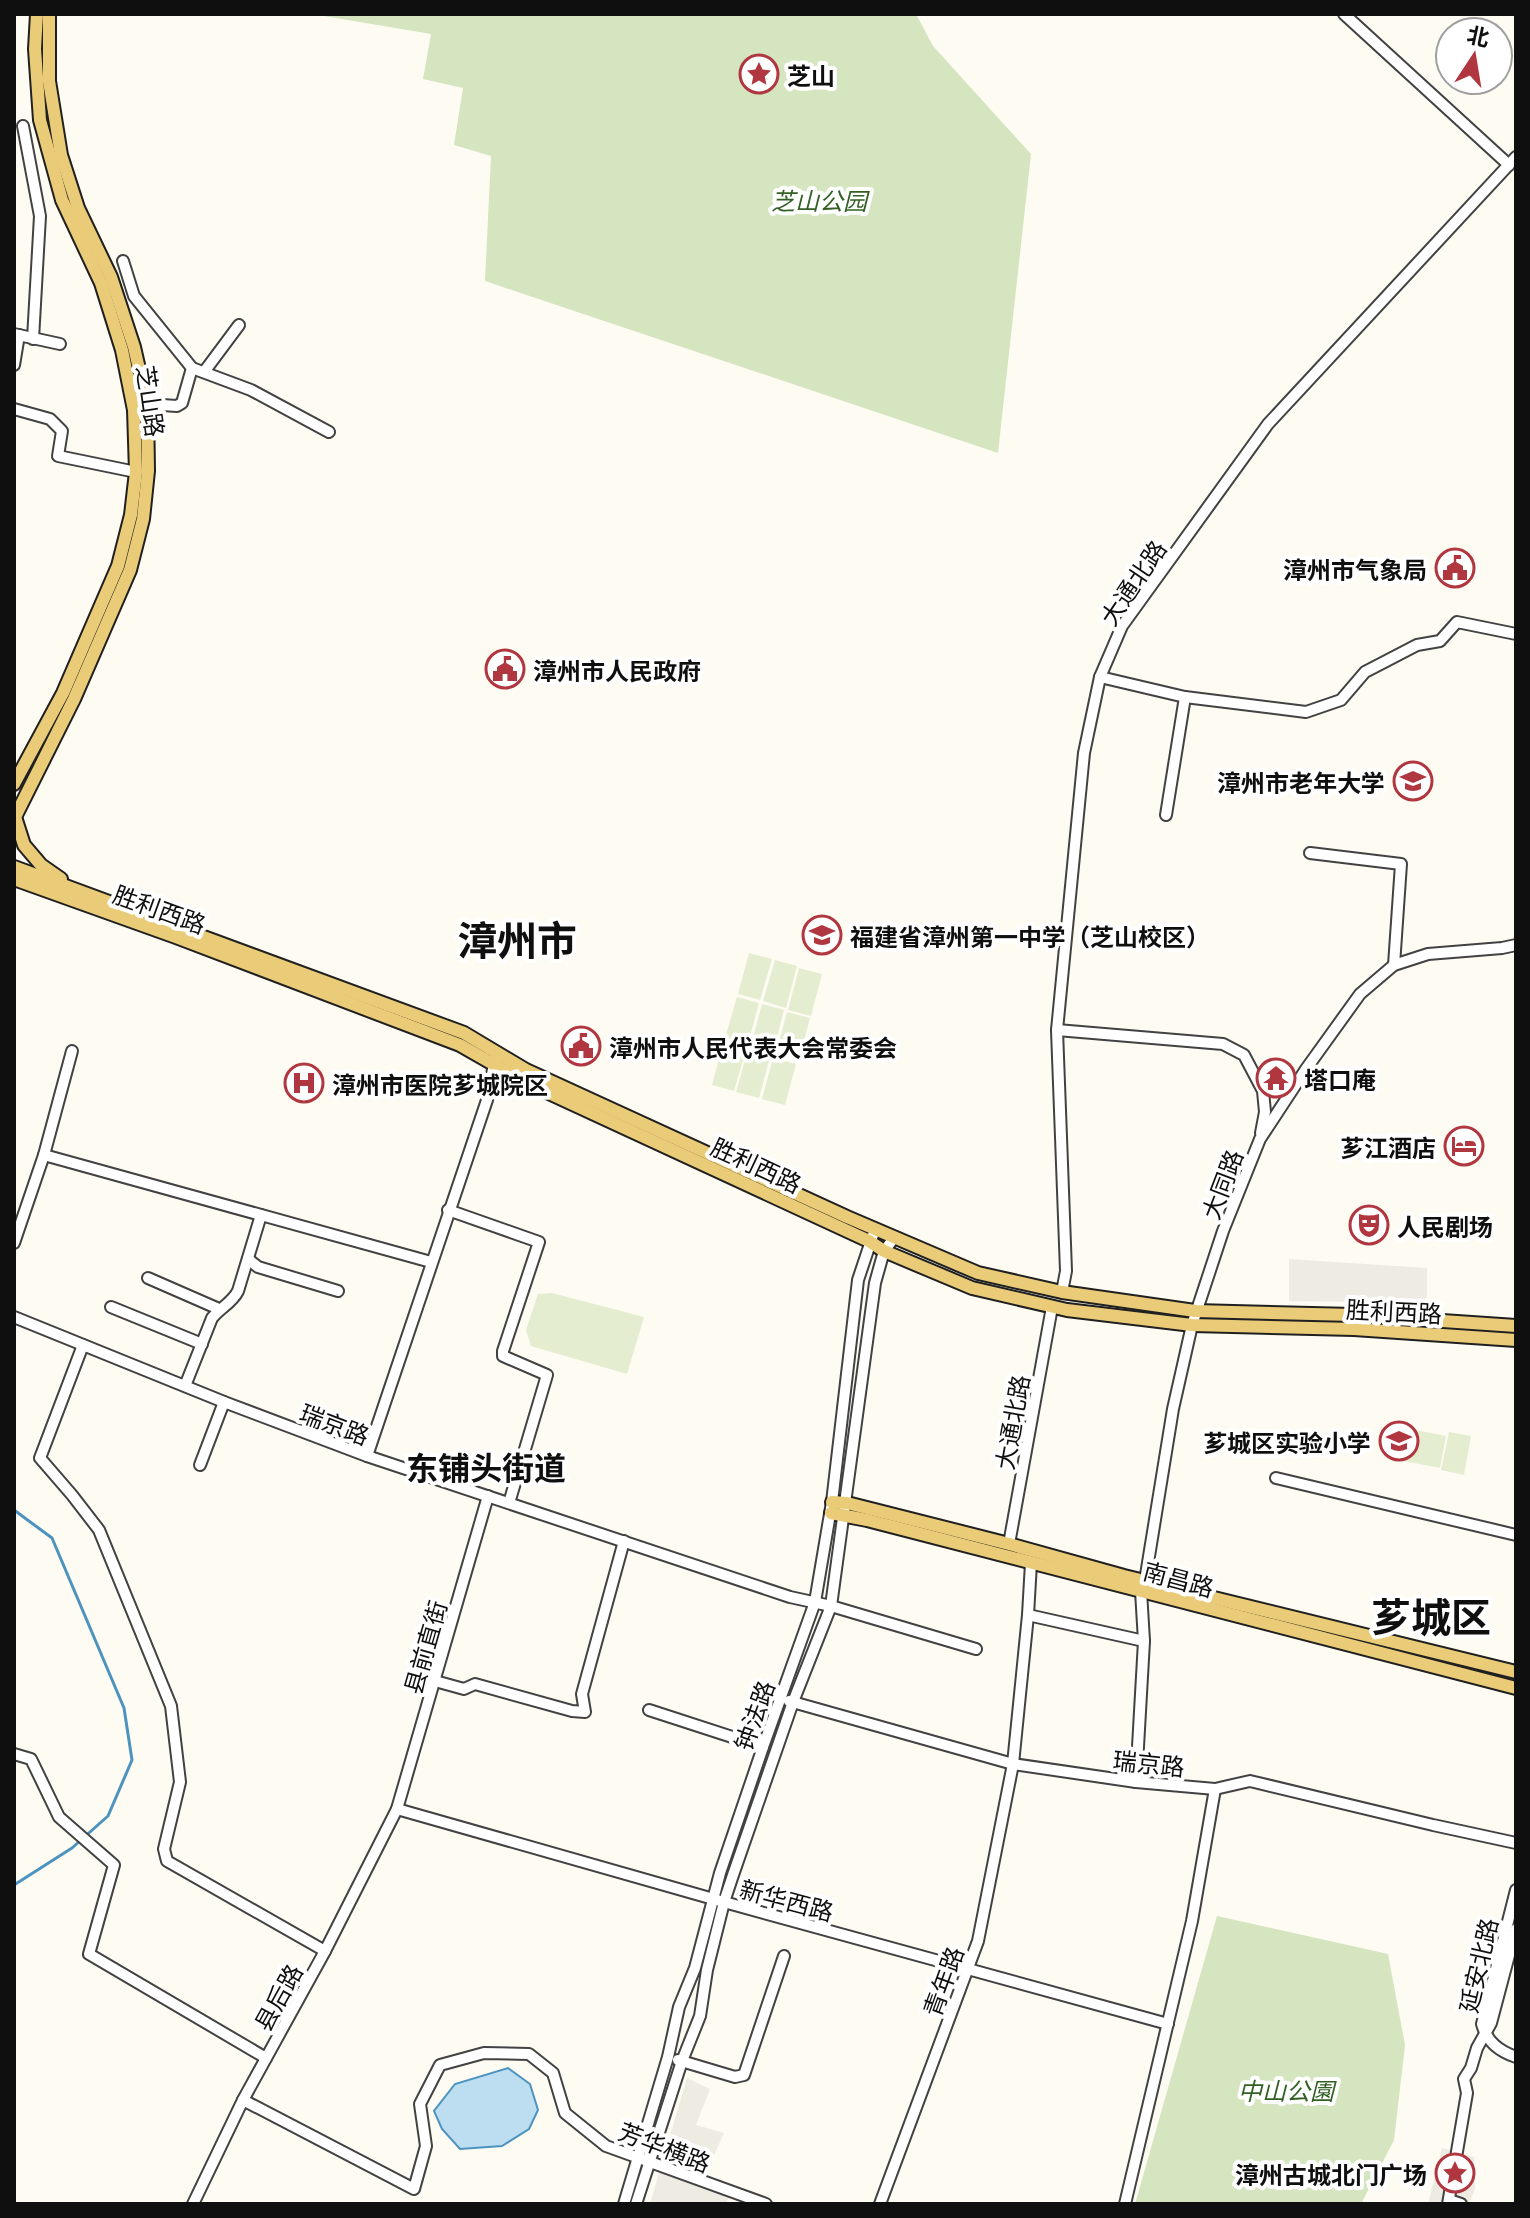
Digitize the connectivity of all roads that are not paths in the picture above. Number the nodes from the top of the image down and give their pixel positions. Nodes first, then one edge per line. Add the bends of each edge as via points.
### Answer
1 (37, 14) edge
2 (49, 14) edge
3 (1344, 14) edge
4 (18, 126) edge
5 (42, 126) junction
6 (1512, 161) edge
7 (123, 261) dead end
8 (239, 325) dead end
9 (16, 335) edge
10 (33, 339) junction
11 (60, 344) dead end
12 (14, 365) edge
13 (192, 368) junction
14 (204, 372) junction
15 (147, 404) junction
16 (14, 409) edge
17 (329, 432) dead end
18 (136, 472) junction
19 (1516, 634) edge
20 (1100, 677) junction
21 (1185, 697) junction
22 (14, 784) edge
23 (1166, 815) dead end
24 (15, 818) edge
25 (1310, 853) dead end
26 (14, 867) edge
27 (14, 879) edge
28 (35, 885) junction
29 (73, 888) junction
30 (14, 889) edge
31 (1516, 945) edge
32 (1394, 965) junction
33 (1057, 1030) junction
34 (72, 1051) dead end
35 (495, 1060) junction
36 (1260, 1139) junction
37 (44, 1155) junction
38 (448, 1210) junction
39 (261, 1215) junction
40 (873, 1235) junction
41 (894, 1238) junction
42 (14, 1243) edge
43 (884, 1251) junction
44 (248, 1259) junction
45 (431, 1262) junction
46 (148, 1278) dead end
47 (338, 1291) dead end
48 (1062, 1292) junction
49 (111, 1307) dead end
50 (1052, 1307) junction
51 (219, 1309) junction
52 (1195, 1311) junction
53 (14, 1317) edge
54 (1192, 1325) junction
55 (1516, 1326) edge
56 (1516, 1340) edge
57 (202, 1344) junction
58 (83, 1345) junction
59 (185, 1386) junction
60 (224, 1402) junction
61 (367, 1456) junction
62 (200, 1465) dead end
63 (1276, 1478) dead end
64 (488, 1496) junction
65 (509, 1503) junction
66 (832, 1508) junction
67 (846, 1509) junction
68 (1516, 1535) edge
69 (624, 1541) junction
70 (1009, 1544) junction
71 (1031, 1563) junction
72 (1143, 1586) junction
73 (815, 1602) junction
74 (831, 1606) junction
75 (1028, 1615) junction
76 (1144, 1641) junction
77 (976, 1649) dead end
78 (1516, 1672) edge
79 (435, 1681) junction
80 (1516, 1688) edge
81 (780, 1698) junction
82 (793, 1702) junction
83 (649, 1710) dead end
84 (763, 1747) junction
85 (14, 1754) edge
86 (1013, 1764) junction
87 (1136, 1782) junction
88 (1215, 1789) junction
89 (397, 1809) junction
90 (1516, 1843) edge
91 (1516, 1890) edge
92 (719, 1901) junction
93 (1516, 1929) edge
94 (325, 1951) junction
95 (784, 1956) dead end
96 (1510, 1969) edge
97 (968, 1970) junction
98 (1168, 2024) junction
99 (1485, 2035) junction
100 (668, 2057) junction
101 (1516, 2057) edge
102 (266, 2058) junction
103 (682, 2061) junction
104 (243, 2100) junction
105 (643, 2160) junction
106 (1449, 2202) edge
107 (193, 2204) edge
108 (624, 2204) edge
109 (636, 2204) edge
110 (766, 2204) edge
111 (880, 2204) edge
112 (1125, 2204) edge
113 (1461, 2204) edge

1 - 5 main road, 芝山路
2 - 15 main road via 49,81 61,155 78,208 111,277
3 - 6 street
4 - 5 street
4 - 10 street via 40,216
5 - 18 main road, 芝山路 via 62,200 101,283 122,350 134,410
6 - 20 street, 大通北路 via 1268,424 1122,626
7 - 13 street via 134,296
8 - 14 street
9 - 10 street
9 - 12 street
10 - 11 street
13 - 14 street
13 - 15 street via 182,403
14 - 17 street via 251,390
15 - 24 main road via 148,471 130,570
16 - 18 street via 50,419 62,431 58,456
18 - 22 main road, 芝山路 via 118,566 63,693
19 - 21 street via 1457,622 1440,641 1417,645 1365,672 1341,700 1306,712
20 - 21 street
20 - 33 street, 大通北路 via 1084,753
21 - 23 street
24 - 29 main road via 24,845
25 - 32 street via 1401,864
26 - 29 main road
27 - 28 main road, 胜利西路
28 - 30 street
28 - 35 main road, 胜利西路
29 - 35 main road via 464,1033
31 - 32 street, 大同路 via 1428,954
32 - 36 street, 大同路 via 1360,994
33 - 36 street via 1223,1044 1244,1055 1263,1091
33 - 48 street, 大通北路 via 1066,1271
34 - 37 street
35 - 38 street via 487,1100
35 - 40 main road, 胜利西路 via 523,1081
36 - 52 street, 大同路
37 - 39 street
37 - 42 street
38 - 45 street
38 - 65 street via 539,1242 503,1351 503,1356 547,1375
39 - 44 street
39 - 45 street
40 - 41 main road, 胜利西路
40 - 43 main road, 胜利西路
40 - 66 street, 钟法路 via 858,1280
41 - 43 street, 钟法路
41 - 48 main road, 胜利西路 via 978,1273
43 - 50 main road, 胜利西路 via 972,1288
43 - 67 street, 钟法路 via 875,1283
44 - 47 street via 258,1267
44 - 51 street via 232,1302
45 - 61 street
46 - 51 street
48 - 52 main road, 胜利西路
49 - 57 street
50 - 54 main road, 胜利西路
50 - 70 street, 大通北路
51 - 57 street
52 - 54 street, 大同路
52 - 55 main road, 胜利西路
53 - 58 street, 瑞京路
54 - 56 main road, 胜利西路
54 - 72 street, 大同路
57 - 59 street
58 - 59 street, 瑞京路
58 - 94 street via 40,1458 99,1530 171,1706 180,1782 164,1849 167,1861
59 - 60 street, 瑞京路
60 - 61 street, 瑞京路
60 - 62 street
61 - 64 street, 瑞京路
63 - 68 street
64 - 65 street, 瑞京路
64 - 79 street, 县前直街
65 - 69 street, 瑞京路
66 - 67 main road, 南昌路
66 - 73 street, 钟法路
67 - 70 main road, 南昌路
67 - 71 main road, 南昌路
67 - 74 street, 钟法路
69 - 73 street, 瑞京路
69 - 79 street via 582,1694 585,1712 475,1684 464,1689
70 - 72 main road, 南昌路
71 - 72 main road, 南昌路
71 - 75 street, 青年路
72 - 76 street, 大同路
72 - 78 main road, 南昌路
72 - 80 main road, 南昌路
73 - 74 street, 瑞京路
73 - 81 street, 钟法路
74 - 77 street, 瑞京路
74 - 82 street, 钟法路
75 - 76 street
75 - 86 street, 青年路
76 - 87 street, 大同路
79 - 89 street, 县前直街
81 - 82 street, 瑞京路
81 - 84 street, 钟法路
82 - 86 street, 瑞京路
82 - 92 street, 钟法路
83 - 84 street
84 - 92 street, 钟法路 via 720,1873
85 - 102 street via 31,1759 59,1817 114,1865 89,1954
86 - 87 street, 瑞京路
86 - 97 street, 青年路
87 - 88 street, 瑞京路
88 - 90 street, 瑞京路 via 1250,1781
88 - 98 street
89 - 92 street, 新华西路
89 - 94 street, 县后路
91 - 99 street, 延安北路 via 1485,2006
92 - 97 street, 新华西路
92 - 100 street, 钟法路 via 679,2007
92 - 103 street, 钟法路 via 700,2016
93 - 96 street, 延安北路
94 - 102 street, 县后路
95 - 103 street via 744,2075
96 - 99 street, 延安北路
97 - 98 street, 新华西路
97 - 111 street, 青年路
98 - 112 street
99 - 101 street via 1503,2053
99 - 106 street via 1464,2079 1467,2093
100 - 103 street
100 - 105 street, 钟法路
102 - 104 street, 县后路
103 - 105 street, 钟法路
104 - 105 street, 芳华横路 via 414,2189 426,2146 420,2104 440,2065 484,2053 529,2054 553,2073 565,2113 606,2146
104 - 107 street, 县后路
105 - 108 street, 钟法路
105 - 109 street, 钟法路
105 - 110 street, 芳华横路
106 - 113 street

